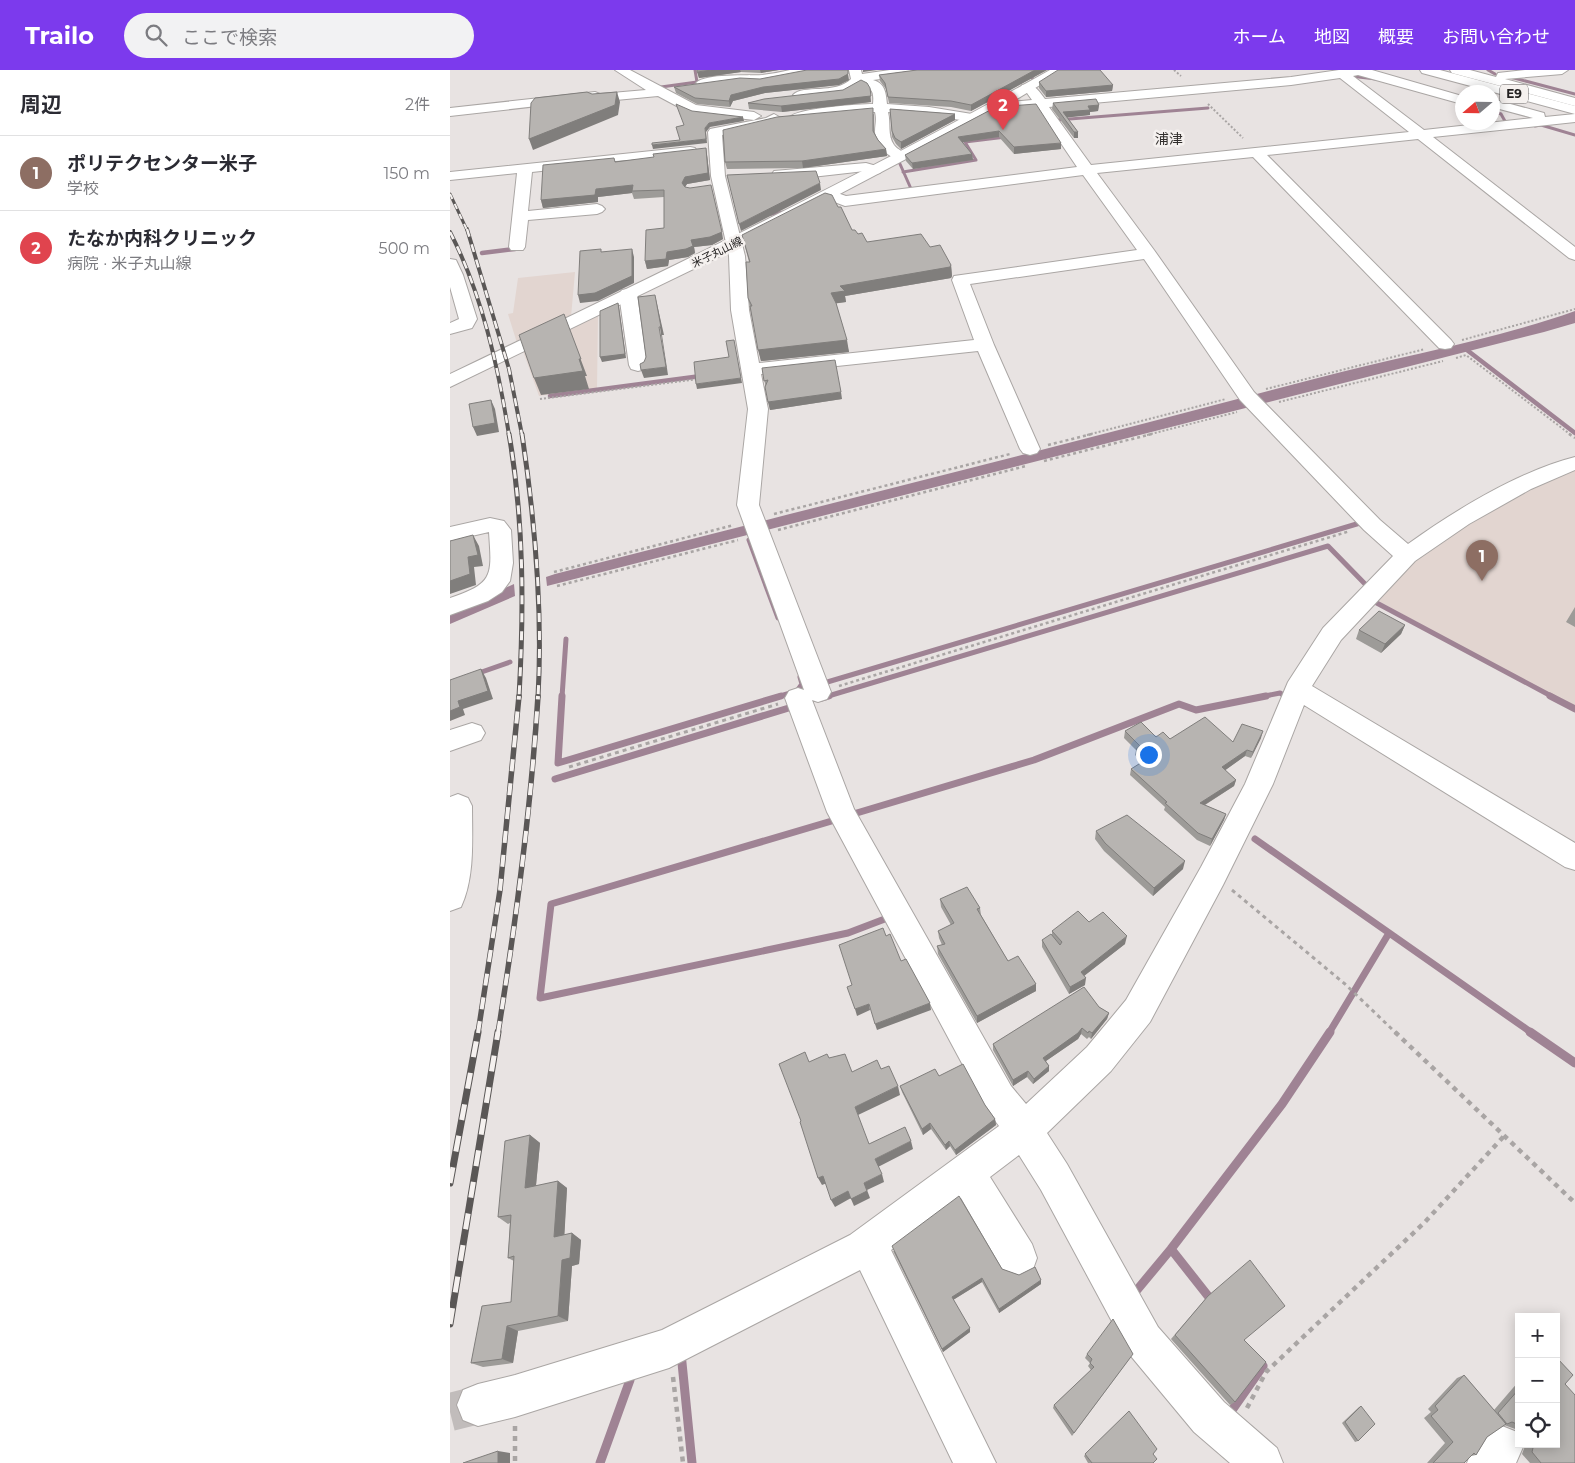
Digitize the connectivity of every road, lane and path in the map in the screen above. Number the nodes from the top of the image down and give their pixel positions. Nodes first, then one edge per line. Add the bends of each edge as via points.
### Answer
1 (621, 70) edge
2 (810, 70) edge
3 (919, 70) edge
4 (1059, 70) edge
5 (1174, 70) edge
6 (1373, 70) edge
7 (1426, 70) edge
8 (1474, 70) edge
9 (1562, 70) edge
10 (1362, 71) edge
11 (1412, 72) dead end
12 (1342, 73) junction
13 (1497, 73) edge
14 (857, 76) edge
15 (1452, 76) edge
16 (759, 79) junction
17 (1028, 82) junction
18 (1471, 85) edge
19 (1194, 89) junction
20 (659, 91) junction
21 (1455, 93) edge
22 (1500, 96) edge
23 (785, 97) edge
24 (1575, 97) edge
25 (1455, 98) edge
26 (1575, 102) edge
27 (1041, 103) junction
28 (1500, 104) edge
29 (762, 108) junction
30 (880, 108) junction
31 (992, 108) junction
32 (1500, 111) edge
33 (450, 112) edge
34 (713, 112) junction
35 (1568, 116) edge
36 (973, 118) junction
37 (1539, 122) junction
38 (1575, 126) edge
39 (715, 132) junction
40 (1575, 132) edge
41 (1420, 134) junction
42 (717, 148) junction
43 (1256, 152) junction
44 (834, 154) edge
45 (900, 156) junction
46 (450, 167) edge
47 (525, 167) junction
48 (839, 170) junction
49 (875, 170) junction
50 (1087, 170) junction
51 (472, 173) junction
52 (767, 174) edge
53 (737, 175) edge
54 (450, 176) edge
55 (719, 181) junction
56 (702, 188) edge
57 (829, 195) junction
58 (597, 209) dead end
59 (520, 216) junction
60 (735, 244) junction
61 (517, 247) dead end
62 (1148, 253) junction
63 (1575, 254) edge
64 (452, 271) edge
65 (628, 294) junction
66 (1575, 309) edge
67 (450, 329) edge
68 (1445, 344) junction
69 (986, 345) junction
70 (638, 365) edge
71 (752, 369) junction
72 (705, 378) edge
73 (450, 381) edge
74 (540, 400) dead end
75 (1252, 401) junction
76 (1575, 438) edge
77 (1032, 459) junction
78 (1575, 463) edge
79 (756, 525) junction
80 (1372, 525) junction
81 (450, 534) edge
82 (1402, 553) junction
83 (554, 572) dead end
84 (557, 586) dead end
85 (450, 607) edge
86 (1297, 689) junction
87 (808, 695) junction
88 (569, 767) dead end
89 (458, 798) edge
90 (1575, 858) edge
91 (453, 871) edge
92 (1212, 876) junction
93 (450, 898) edge
94 (1024, 1130) junction
95 (1505, 1135) junction
96 (966, 1172) junction
97 (1575, 1203) edge
98 (868, 1244) junction
99 (1018, 1258) dead end
100 (669, 1348) junction
101 (478, 1405) tunnel mouth
102 (1231, 1434) junction
103 (683, 1463) edge
104 (975, 1463) edge
105 (1262, 1463) edge

1 - 20 main road
2 - 16 main road
3 - 14 main road
4 - 17 main road, 米子丸山線
5 - 19 path
6 - 21 main road
7 - 15 main road, E9
8 - 13 main road
9 - 13 main road
10 - 12 main road
10 - 25 main road
11 - 15 main road, E9
12 - 19 main road
12 - 41 main road
13 - 24 main road
14 - 23 main road via 856,83 843,90
14 - 30 main road via 874,84 880,92
15 - 18 main road, E9
15 - 26 main road
15 - 35 main road, E9
16 - 20 main road via 740,78
16 - 29 main road
17 - 27 main road
17 - 31 main road, 米子丸山線
19 - 27 main road
19 - 43 path
20 - 33 main road
20 - 34 main road via 693,109
22 - 35 main road, E9
27 - 31 main road
27 - 50 main road
28 - 35 main road
29 - 30 main road
29 - 34 main road
29 - 39 main road via 770,121
30 - 36 main road via 951,113
30 - 45 main road via 884,122 882,136 895,155
31 - 36 main road, 米子丸山線
32 - 37 main road
34 - 39 main road via 706,116
35 - 37 main road
35 - 38 main road
36 - 45 main road, 米子丸山線
37 - 40 main road
37 - 41 main road
39 - 42 main road
41 - 43 main road
41 - 63 main road
42 - 47 main road
42 - 55 main road
43 - 50 main road
43 - 68 main road
44 - 48 main road
45 - 49 main road, 米子丸山線
46 - 51 main road
47 - 51 main road
47 - 59 main road
48 - 49 main road via 866,167
48 - 52 main road
49 - 57 main road, 米子丸山線
50 - 57 main road via 845,201
50 - 62 main road
51 - 54 main road
53 - 55 main road
55 - 56 main road
55 - 60 main road
57 - 60 main road, 米子丸山線
58 - 59 main road
59 - 61 main road
60 - 65 main road, 米子丸山線
60 - 71 main road via 740,310
62 - 69 main road via 960,280
62 - 75 main road
64 - 67 main road via 468,322
65 - 70 main road
65 - 73 main road, 米子丸山線
66 - 68 path
68 - 75 path
69 - 71 main road
69 - 77 main road
71 - 79 main road via 758,409 748,505
72 - 74 path
75 - 76 path via 1466,355
75 - 77 path
75 - 77 path
75 - 80 main road
77 - 79 path
77 - 79 path
78 - 82 main road via 1524,484
79 - 83 path
79 - 84 path
79 - 87 main road
80 - 82 main road
80 - 87 path
81 - 85 main road via 490,524 496,526 500,530 501,575 496,584 485,592
82 - 86 main road via 1332,634
86 - 90 main road
86 - 92 main road via 1259,784
87 - 88 path
87 - 94 main road via 841,812 1000,1098
89 - 91 main road
91 - 93 main road
92 - 94 main road via 1138,1011 1099,1059
92 - 95 path via 1345,984
94 - 96 main road
94 - 102 main road via 1054,1177 1144,1341 1209,1417
95 - 97 path
95 - 102 path via 1424,1223 1266,1372
96 - 98 main road
96 - 99 main road
98 - 100 main road
98 - 104 main road
100 - 101 main road
100 - 103 path
102 - 105 main road

